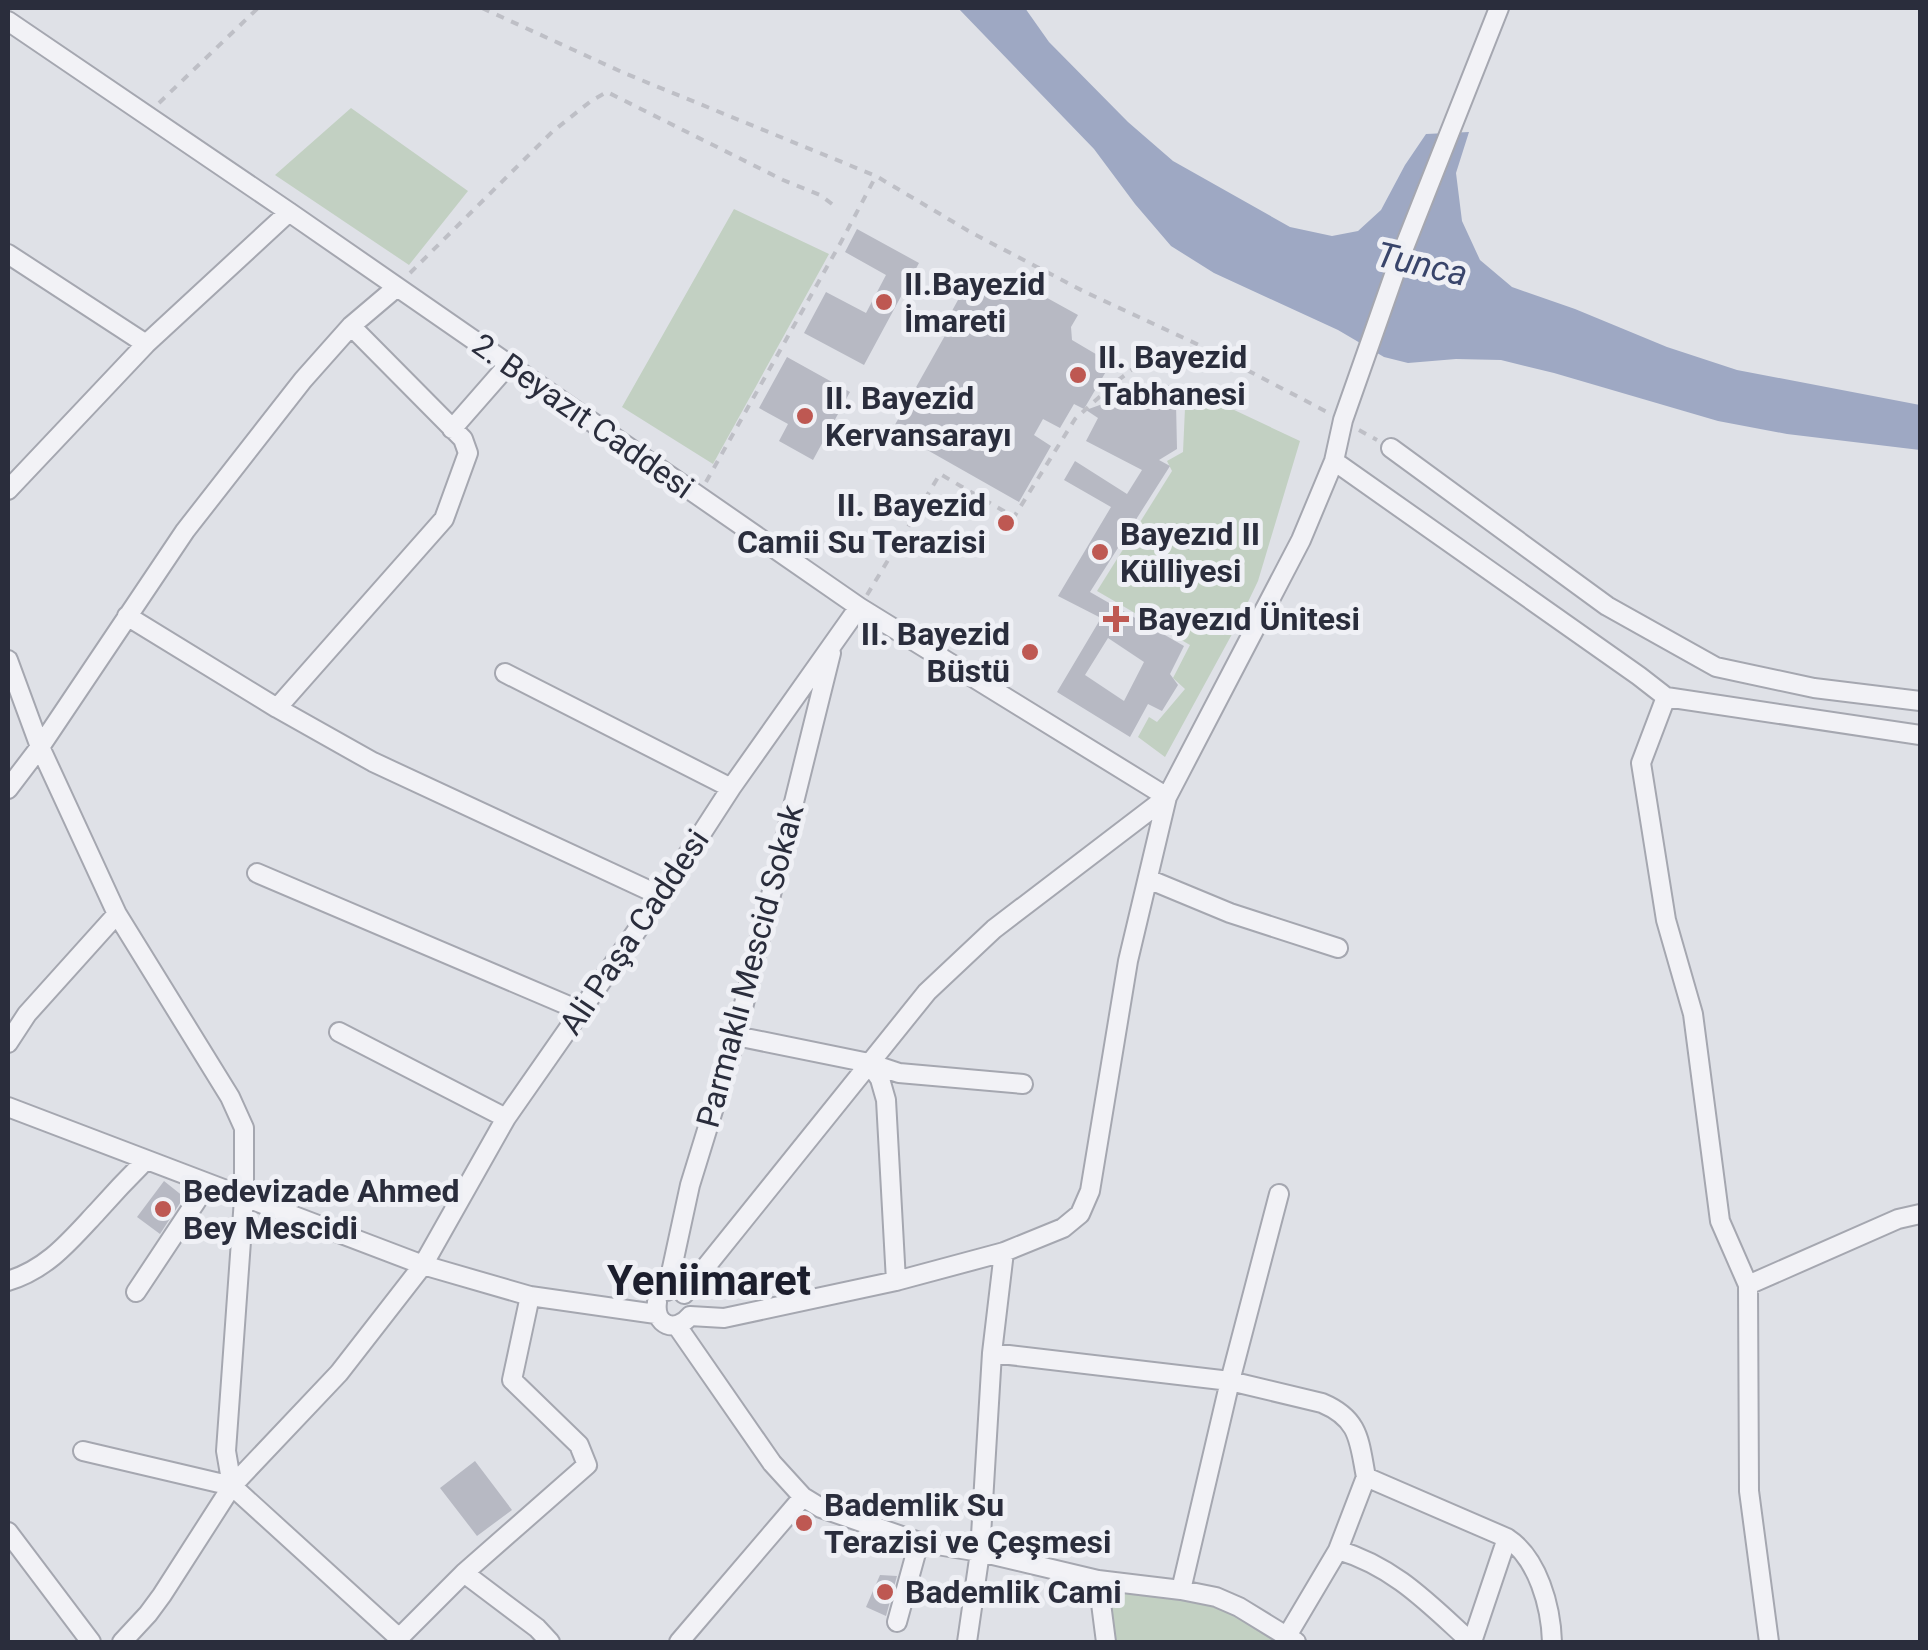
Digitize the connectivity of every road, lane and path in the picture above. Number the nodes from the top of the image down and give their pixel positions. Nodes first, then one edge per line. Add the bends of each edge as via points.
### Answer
1 (258, 8) edge
2 (482, 8) edge
3 (1499, 8) edge
4 (8, 21) edge
5 (145, 116) junction
6 (876, 176) junction
7 (836, 207) dead end
8 (289, 212) junction
9 (8, 254) edge
10 (396, 287) junction
11 (351, 326) junction
12 (146, 344) junction
13 (1200, 345) junction
14 (508, 365) junction
15 (1342, 420) junction
16 (452, 428) junction
17 (1391, 448) joint
18 (1334, 460) junction
19 (8, 490) edge
20 (698, 496) junction
21 (859, 607) junction
22 (127, 616) junction
23 (834, 641) junction
24 (8, 660) edge
25 (505, 674) dead end
26 (1666, 698) junction
27 (1920, 701) edge
28 (278, 708) junction
29 (1920, 735) edge
30 (40, 747) junction
31 (731, 788) junction
32 (8, 789) edge
33 (1167, 797) junction
34 (257, 873) dead end
35 (1148, 880) junction
36 (661, 896) junction
37 (117, 914) junction
38 (1338, 948) dead end
39 (582, 1011) junction
40 (338, 1032) dead end
41 (736, 1036) junction
42 (8, 1043) edge
43 (869, 1063) junction
44 (1023, 1084) dead end
45 (8, 1107) edge
46 (506, 1118) junction
47 (146, 1160) junction
48 (208, 1185) junction
49 (1278, 1194) dead end
50 (244, 1198) junction
51 (1920, 1214) edge
52 (1004, 1252) junction
53 (423, 1264) junction
54 (896, 1281) junction
55 (8, 1282) edge
56 (1748, 1285) junction
57 (136, 1292) dead end
58 (676, 1292) junction
59 (530, 1296) junction
60 (656, 1314) junction
61 (684, 1321) junction
62 (992, 1353) junction
63 (1230, 1381) junction
64 (82, 1450) dead end
65 (1366, 1477) junction
66 (232, 1486) junction
67 (802, 1496) junction
68 (8, 1532) edge
69 (1507, 1538) junction
70 (918, 1542) junction
71 (1338, 1550) junction
72 (980, 1552) junction
73 (464, 1573) junction
74 (1098, 1580) junction
75 (1180, 1590) junction
76 (897, 1622) dead end
77 (1291, 1639) edge
78 (91, 1642) edge
79 (122, 1642) edge
80 (550, 1642) edge
81 (679, 1642) edge
82 (968, 1642) edge
83 (1106, 1642) edge
84 (1472, 1642) edge
85 (1552, 1642) edge
86 (1769, 1642) edge

1 - 5 path
2 - 6 path
3 - 15 street
4 - 5 street, 2. Beyazıt Caddesi
5 - 8 street, 2. Beyazıt Caddesi
6 - 13 path via 988,242
6 - 20 path
7 - 10 path via 606,92 552,132
8 - 10 street, 2. Beyazıt Caddesi
8 - 12 street
9 - 12 street
10 - 11 street
10 - 14 street, 2. Beyazıt Caddesi
11 - 16 street
11 - 22 street via 186,530
12 - 19 street
13 - 15 path
13 - 21 path via 1195,358 1146,359 1117,380 1075,419 1014,516 940,474
14 - 16 street
14 - 20 street, 2. Beyazıt Caddesi
15 - 17 path
15 - 18 street
16 - 28 street via 468,453 444,519
17 - 27 street via 1607,606 1716,667
18 - 26 street
18 - 33 street via 1294,556
20 - 21 street, 2. Beyazıt Caddesi
21 - 23 street, Ali Paşa Caddesi
21 - 33 street, 2. Beyazıt Caddesi
22 - 28 street
22 - 30 street
23 - 31 street, Ali Paşa Caddesi
23 - 41 street, Parmaklı Mescid Sokak
24 - 30 street
25 - 31 street
26 - 29 street
26 - 56 street via 1642,764 1666,920 1692,1014 1720,1222
28 - 36 street via 373,762
30 - 32 street
30 - 37 street
31 - 36 street, Ali Paşa Caddesi
33 - 35 street
33 - 43 street via 994,929 927,992
34 - 39 street
35 - 38 street
35 - 52 street via 1086,1203 1063,1228
36 - 39 street, Ali Paşa Caddesi
37 - 42 street
37 - 50 street via 237,1112 244,1128
39 - 46 street, Ali Paşa Caddesi
40 - 46 street
41 - 43 street
41 - 58 street, Parmaklı Mescid Sokak via 690,1185
43 - 44 street via 899,1073
43 - 54 street via 886,1100
43 - 58 street
45 - 47 street
46 - 53 street, Ali Paşa Caddesi
47 - 48 street
47 - 55 street via 66,1247
48 - 50 street
48 - 57 street
49 - 63 street
50 - 53 street
50 - 66 street via 226,1451
51 - 56 street
52 - 54 street
52 - 62 street
53 - 59 street
53 - 66 street, Ali Paşa Caddesi via 339,1372
54 - 61 street
56 - 86 street via 1749,1490
58 - 60 street via 658,1298
58 - 61 street via 691,1304
59 - 60 street
59 - 73 street via 512,1380 579,1445 587,1466
60 - 61 street via 662,1322
61 - 67 street via 772,1463
62 - 63 street
62 - 72 street
63 - 65 street via 1322,1403 1346,1416 1358,1436
63 - 75 street
64 - 66 street
65 - 69 street
65 - 71 street
66 - 73 street via 399,1638
66 - 79 street, Ali Paşa Caddesi via 162,1595
67 - 70 street
67 - 81 street
68 - 78 street
69 - 84 street
69 - 85 street via 1536,1576
70 - 72 street
70 - 76 street
71 - 77 street
71 - 84 street via 1396,1576
72 - 74 street
72 - 82 street
73 - 80 street
74 - 75 street
74 - 83 street
75 - 77 street via 1240,1607

